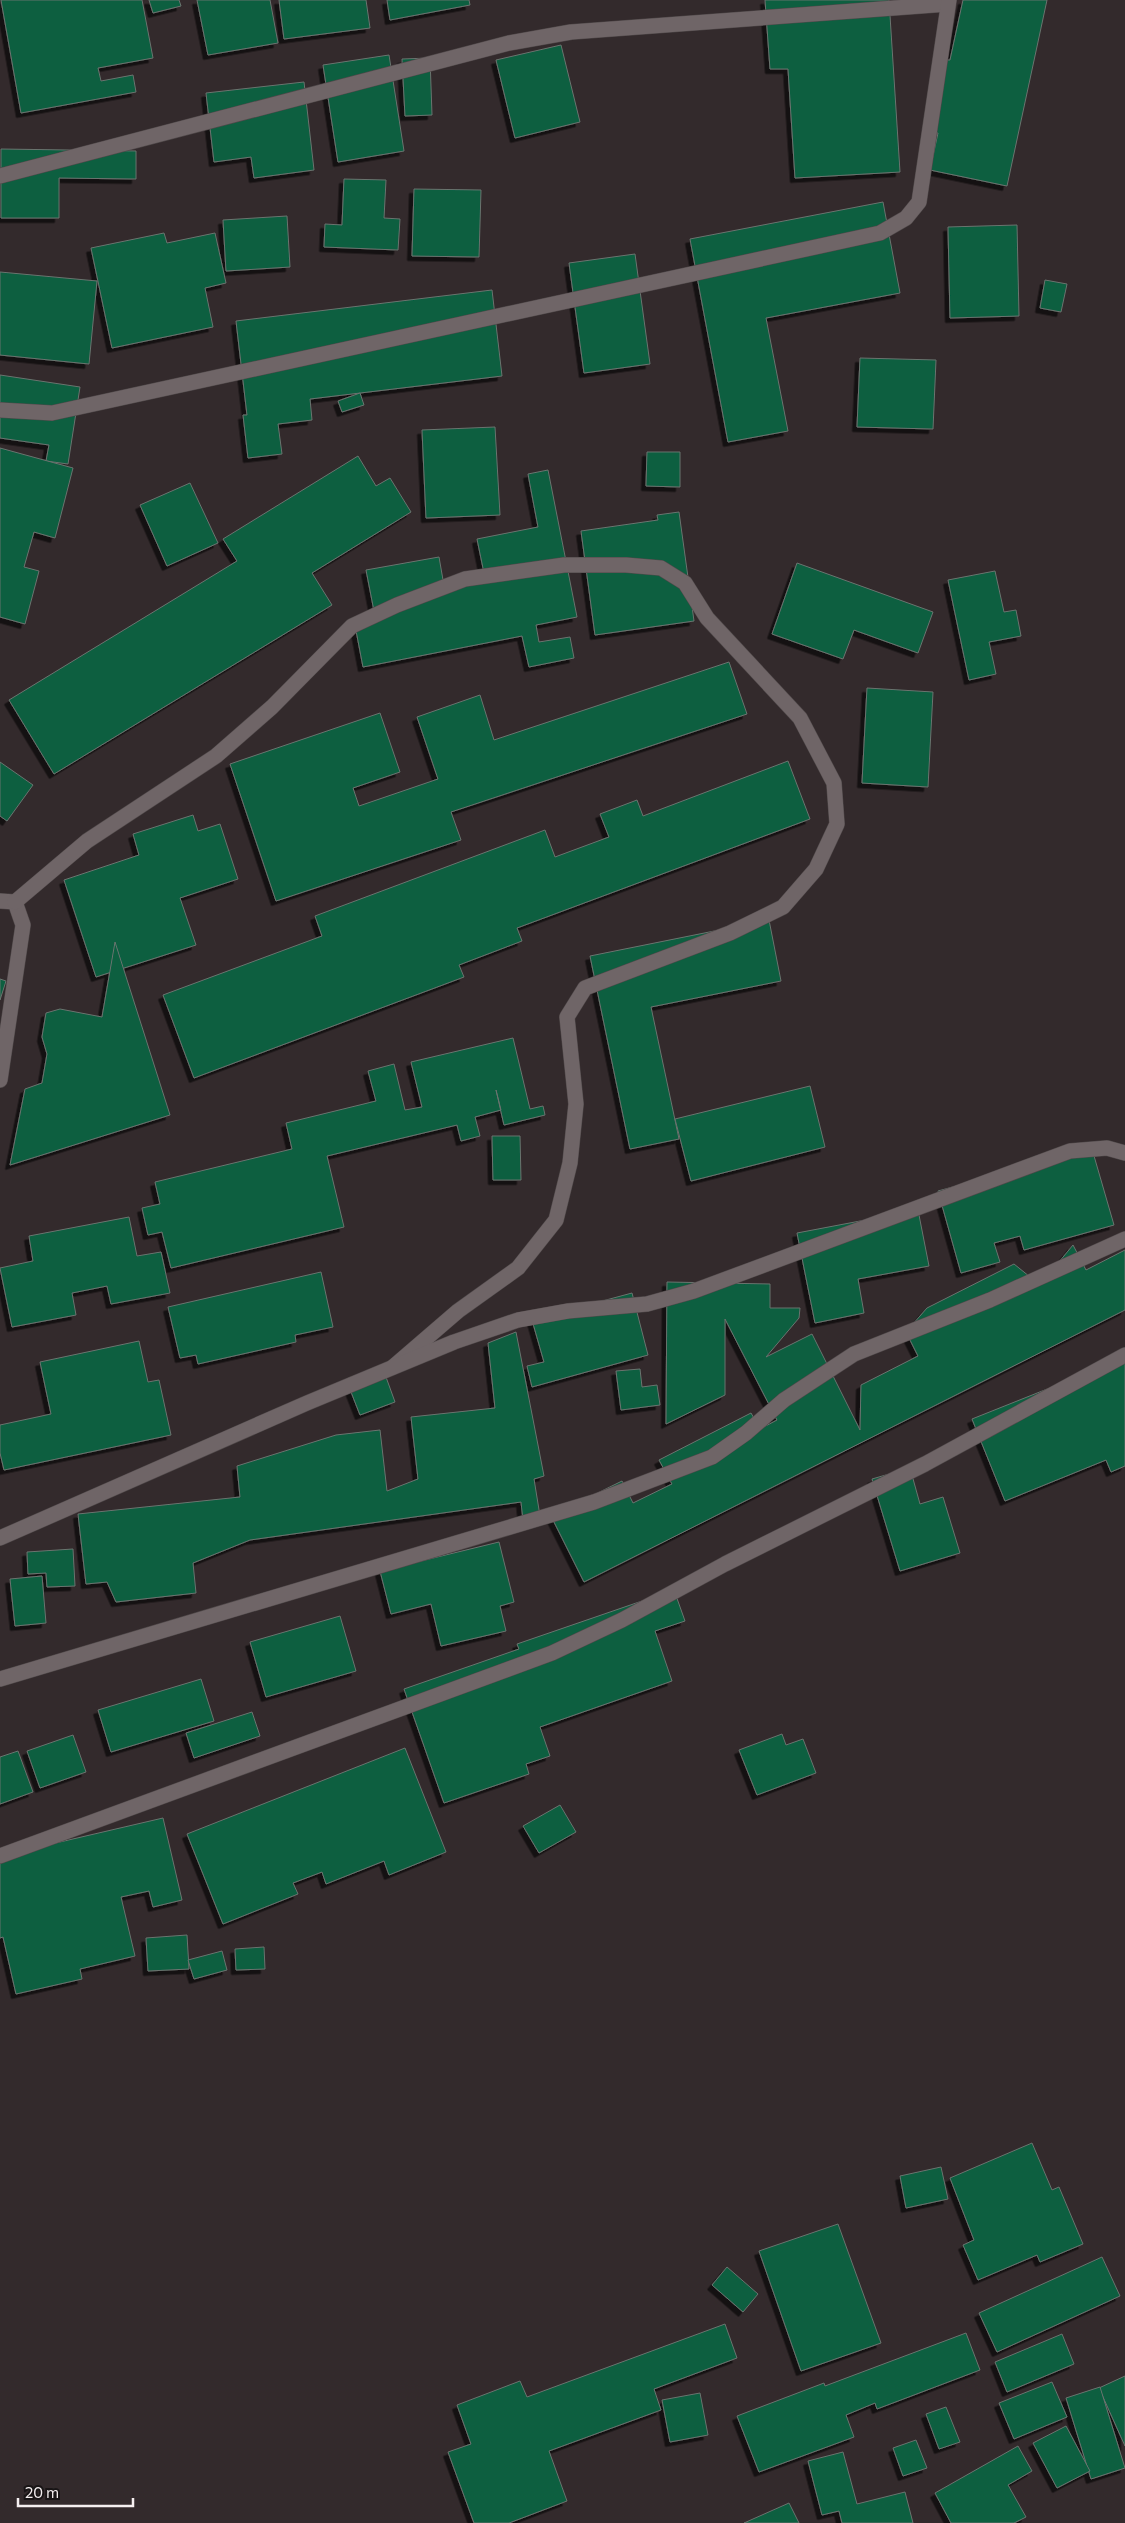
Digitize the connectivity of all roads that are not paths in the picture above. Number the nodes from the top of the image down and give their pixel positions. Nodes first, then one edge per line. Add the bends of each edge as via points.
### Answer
1 (948, 2) edge
2 (0, 176) edge
3 (0, 410) edge
4 (7, 901) edge
5 (0, 1080) edge
6 (1125, 1153) edge
7 (1125, 1240) edge
8 (1125, 1355) edge
9 (393, 1367) junction
10 (0, 1538) edge
11 (0, 1679) edge
12 (0, 1856) edge

1 - 2 street via 571,32 518,41
1 - 3 street via 919,202 906,218 880,233 52,414
4 - 5 street via 23,925
4 - 9 street via 88,841 216,756 272,707 352,626 465,579 564,565 661,568 685,583 707,618 800,718 834,783 837,824 816,869 783,907 730,933 585,988 567,1017 576,1104 570,1163 556,1220 518,1268 458,1311
6 - 9 street via 1107,1148 1070,1151 694,1291 647,1304 568,1311 518,1320
7 - 11 street via 990,1300 854,1354 784,1400 712,1457 594,1502
8 - 12 street via 925,1464 552,1653
9 - 10 street

